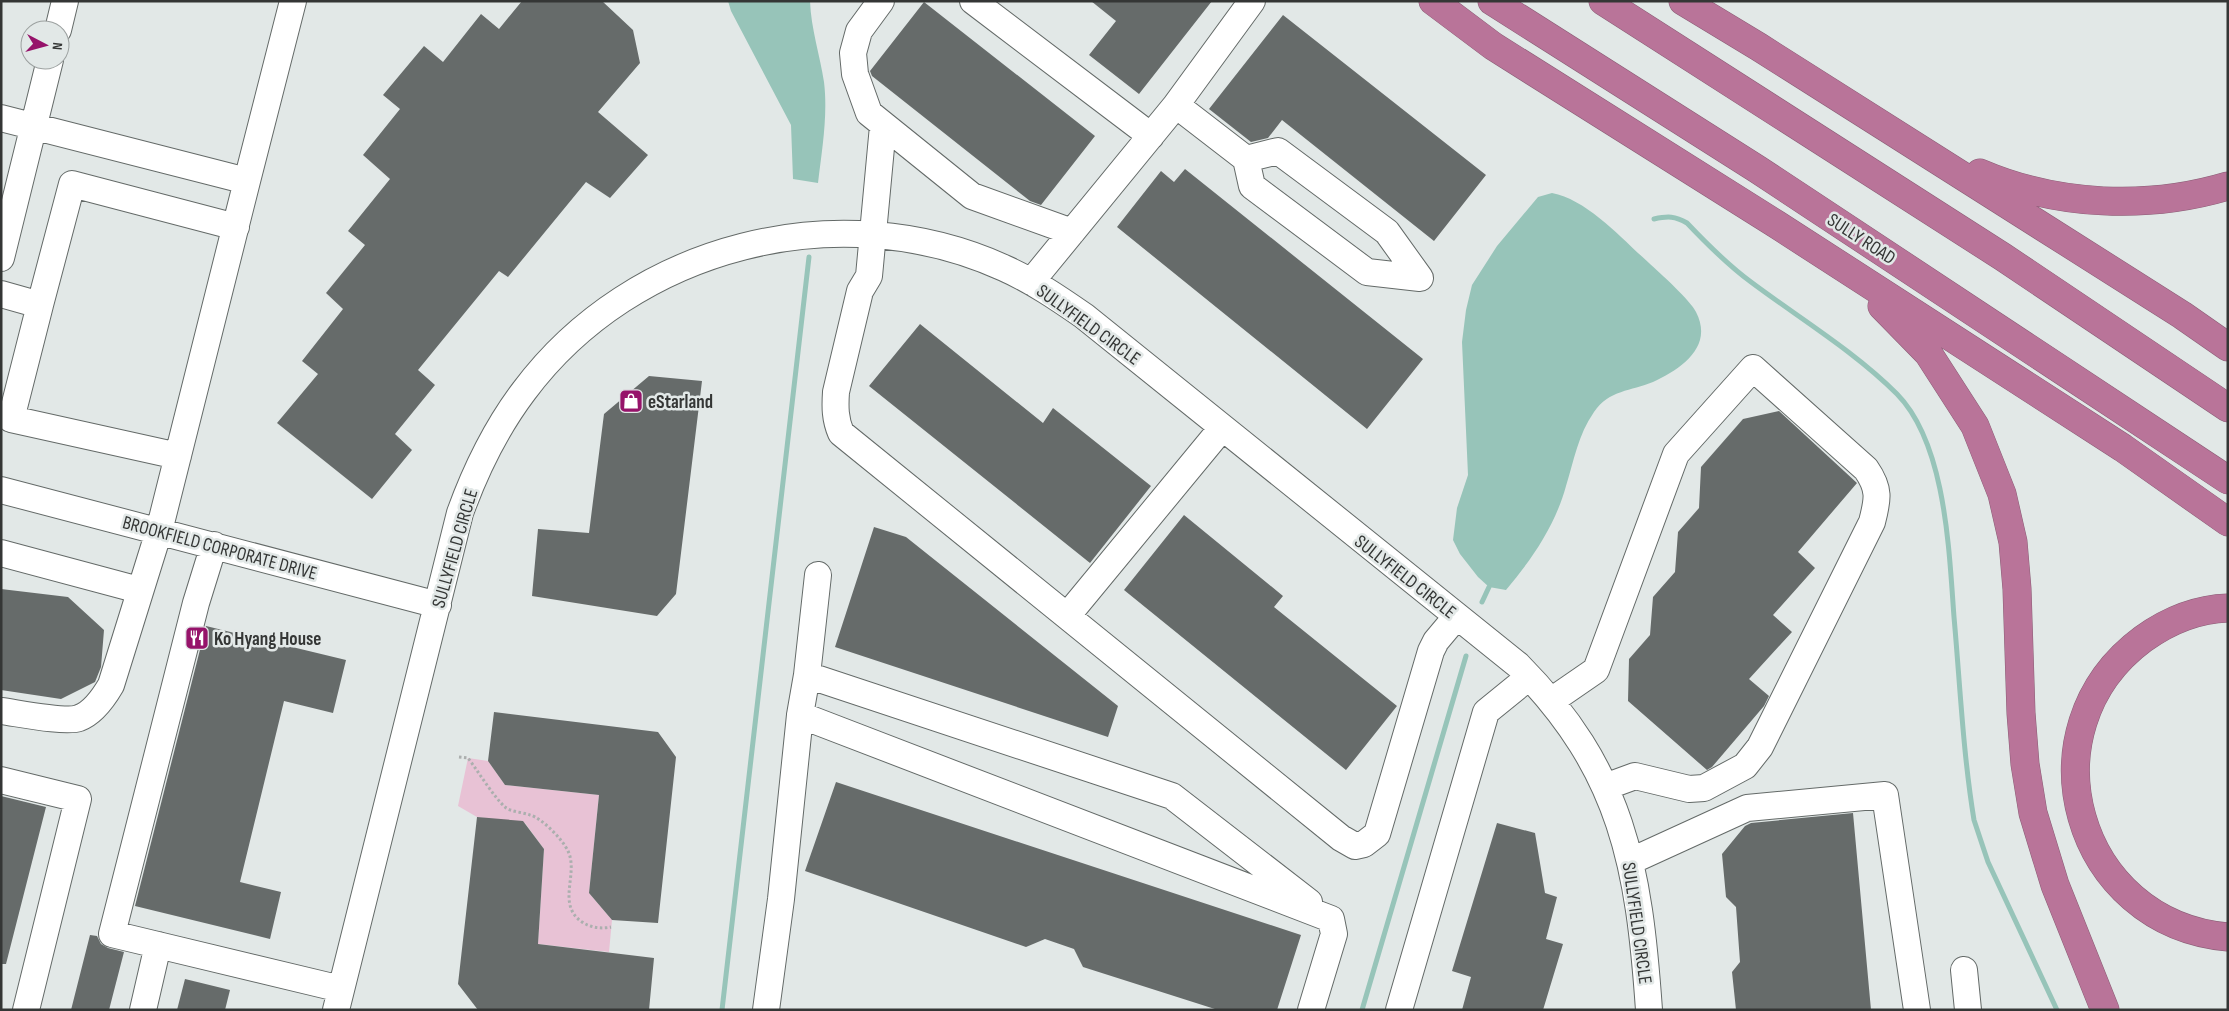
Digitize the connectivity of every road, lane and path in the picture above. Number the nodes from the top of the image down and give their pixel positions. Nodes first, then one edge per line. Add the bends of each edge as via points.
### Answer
1 (65, 1) edge
2 (293, 1) edge
3 (881, 1) edge
4 (973, 1) edge
5 (1252, 1) edge
6 (1433, 1) edge
7 (1492, 1) edge
8 (1603, 1) edge
9 (1682, 1) edge
10 (60, 20) edge
11 (48, 70) edge
12 (1176, 105) junction
13 (1, 118) edge
14 (34, 126) junction
15 (883, 126) junction
16 (1151, 136) junction
17 (1911, 143) junction
18 (1246, 159) junction
19 (247, 182) junction
20 (2228, 186) edge
21 (1776, 224) junction
22 (236, 228) junction
23 (1072, 232) junction
24 (874, 236) junction
25 (1, 258) edge
26 (1031, 282) junction
27 (1, 294) edge
28 (40, 305) junction
29 (2228, 347) edge
30 (2228, 408) edge
31 (1222, 428) junction
32 (178, 456) junction
33 (2228, 480) edge
34 (1, 490) edge
35 (2228, 522) edge
36 (159, 530) junction
37 (214, 545) junction
38 (1, 554) edge
39 (818, 575) dead end
40 (139, 590) junction
41 (438, 605) junction
42 (2228, 608) edge
43 (1067, 616) junction
44 (1457, 616) junction
45 (807, 675) junction
46 (1529, 677) junction
47 (1551, 701) junction
48 (1, 711) edge
49 (800, 715) junction
50 (459, 757) dead end
51 (1, 780) edge
52 (1605, 787) junction
53 (1631, 861) junction
54 (1331, 919) junction
55 (612, 927) dead end
56 (2228, 937) edge
57 (158, 945) junction
58 (1964, 970) dead end
59 (338, 999) edge
60 (26, 1010) edge
61 (143, 1010) edge
62 (766, 1010) edge
63 (1311, 1010) edge
64 (1399, 1010) edge
65 (1649, 1010) edge
66 (1917, 1010) edge
67 (1968, 1010) edge
68 (2105, 1010) edge

1 - 10 street
2 - 19 street
3 - 15 street via 859,31 853,53 861,94 869,113
4 - 16 street
5 - 12 street
6 - 21 highway via 1492,46
7 - 33 highway, SULLY ROAD via 1757,169
8 - 30 highway via 2003,257
9 - 17 highway
11 - 14 street
12 - 16 street
12 - 18 street
13 - 14 street
14 - 19 street
14 - 25 street
15 - 23 street via 972,196
15 - 24 street
16 - 23 street
17 - 20 highway via 2003,183 2067,198 2143,201 2192,195
17 - 29 highway
18 - 18 street via 1252,186 1367,272 1420,278 1387,232 1278,151
19 - 22 street
21 - 35 highway via 2123,448
21 - 68 highway via 1874,299 1928,353 1975,426 1985,448 2002,494 2013,542 2018,590 2023,738 2033,813 2055,885
22 - 28 street via 72,184
22 - 32 street
23 - 26 street
24 - 26 street, SULLYFIELD CIRCLE via 945,247 1004,268
24 - 41 street, SULLYFIELD CIRCLE via 795,236 708,256 646,285 584,328 531,382 494,436 460,513
24 - 43 street via 869,276 860,291 836,392 836,423 841,433
26 - 31 street, SULLYFIELD CIRCLE via 1084,316
27 - 28 street
28 - 32 street via 11,419
31 - 43 street
31 - 44 street, SULLYFIELD CIRCLE
32 - 36 street
34 - 36 street, BROOKFIELD CORPORATE DRIVE
36 - 37 street, BROOKFIELD CORPORATE DRIVE
36 - 40 street
37 - 41 street, BROOKFIELD CORPORATE DRIVE
37 - 57 street via 196,603 112,934
38 - 40 street
39 - 45 street
40 - 48 street via 111,685 92,710 79,718 68,719
41 - 59 street, SULLYFIELD CIRCLE
42 - 56 highway via 2177,619 2129,649 2110,669 2084,716 2074,767 2081,818 2102,864 2116,883 2153,913 2174,924 2196,932
43 - 44 street via 1355,846 1364,844 1377,834 1431,651
44 - 46 street, SULLYFIELD CIRCLE
45 - 49 street
45 - 54 street via 1172,796
46 - 47 street, SULLYFIELD CIRCLE
46 - 64 street via 1486,712
47 - 52 street, SULLYFIELD CIRCLE via 1580,740
47 - 52 street via 1596,670 1676,454 1753,368 1866,469 1877,490 1878,500 1872,522 1753,757 1745,766 1704,788 1688,789 1634,776
49 - 54 street
49 - 62 street
50 - 55 path via 468,758 505,807 531,815 548,826 567,850 570,859 568,900 572,913 592,927
51 - 60 street via 78,799
52 - 53 street, SULLYFIELD CIRCLE
53 - 65 street, SULLYFIELD CIRCLE via 1638,894
53 - 66 street via 1747,808 1885,794
54 - 63 street via 1334,934
57 - 59 street
57 - 61 street
58 - 67 street

